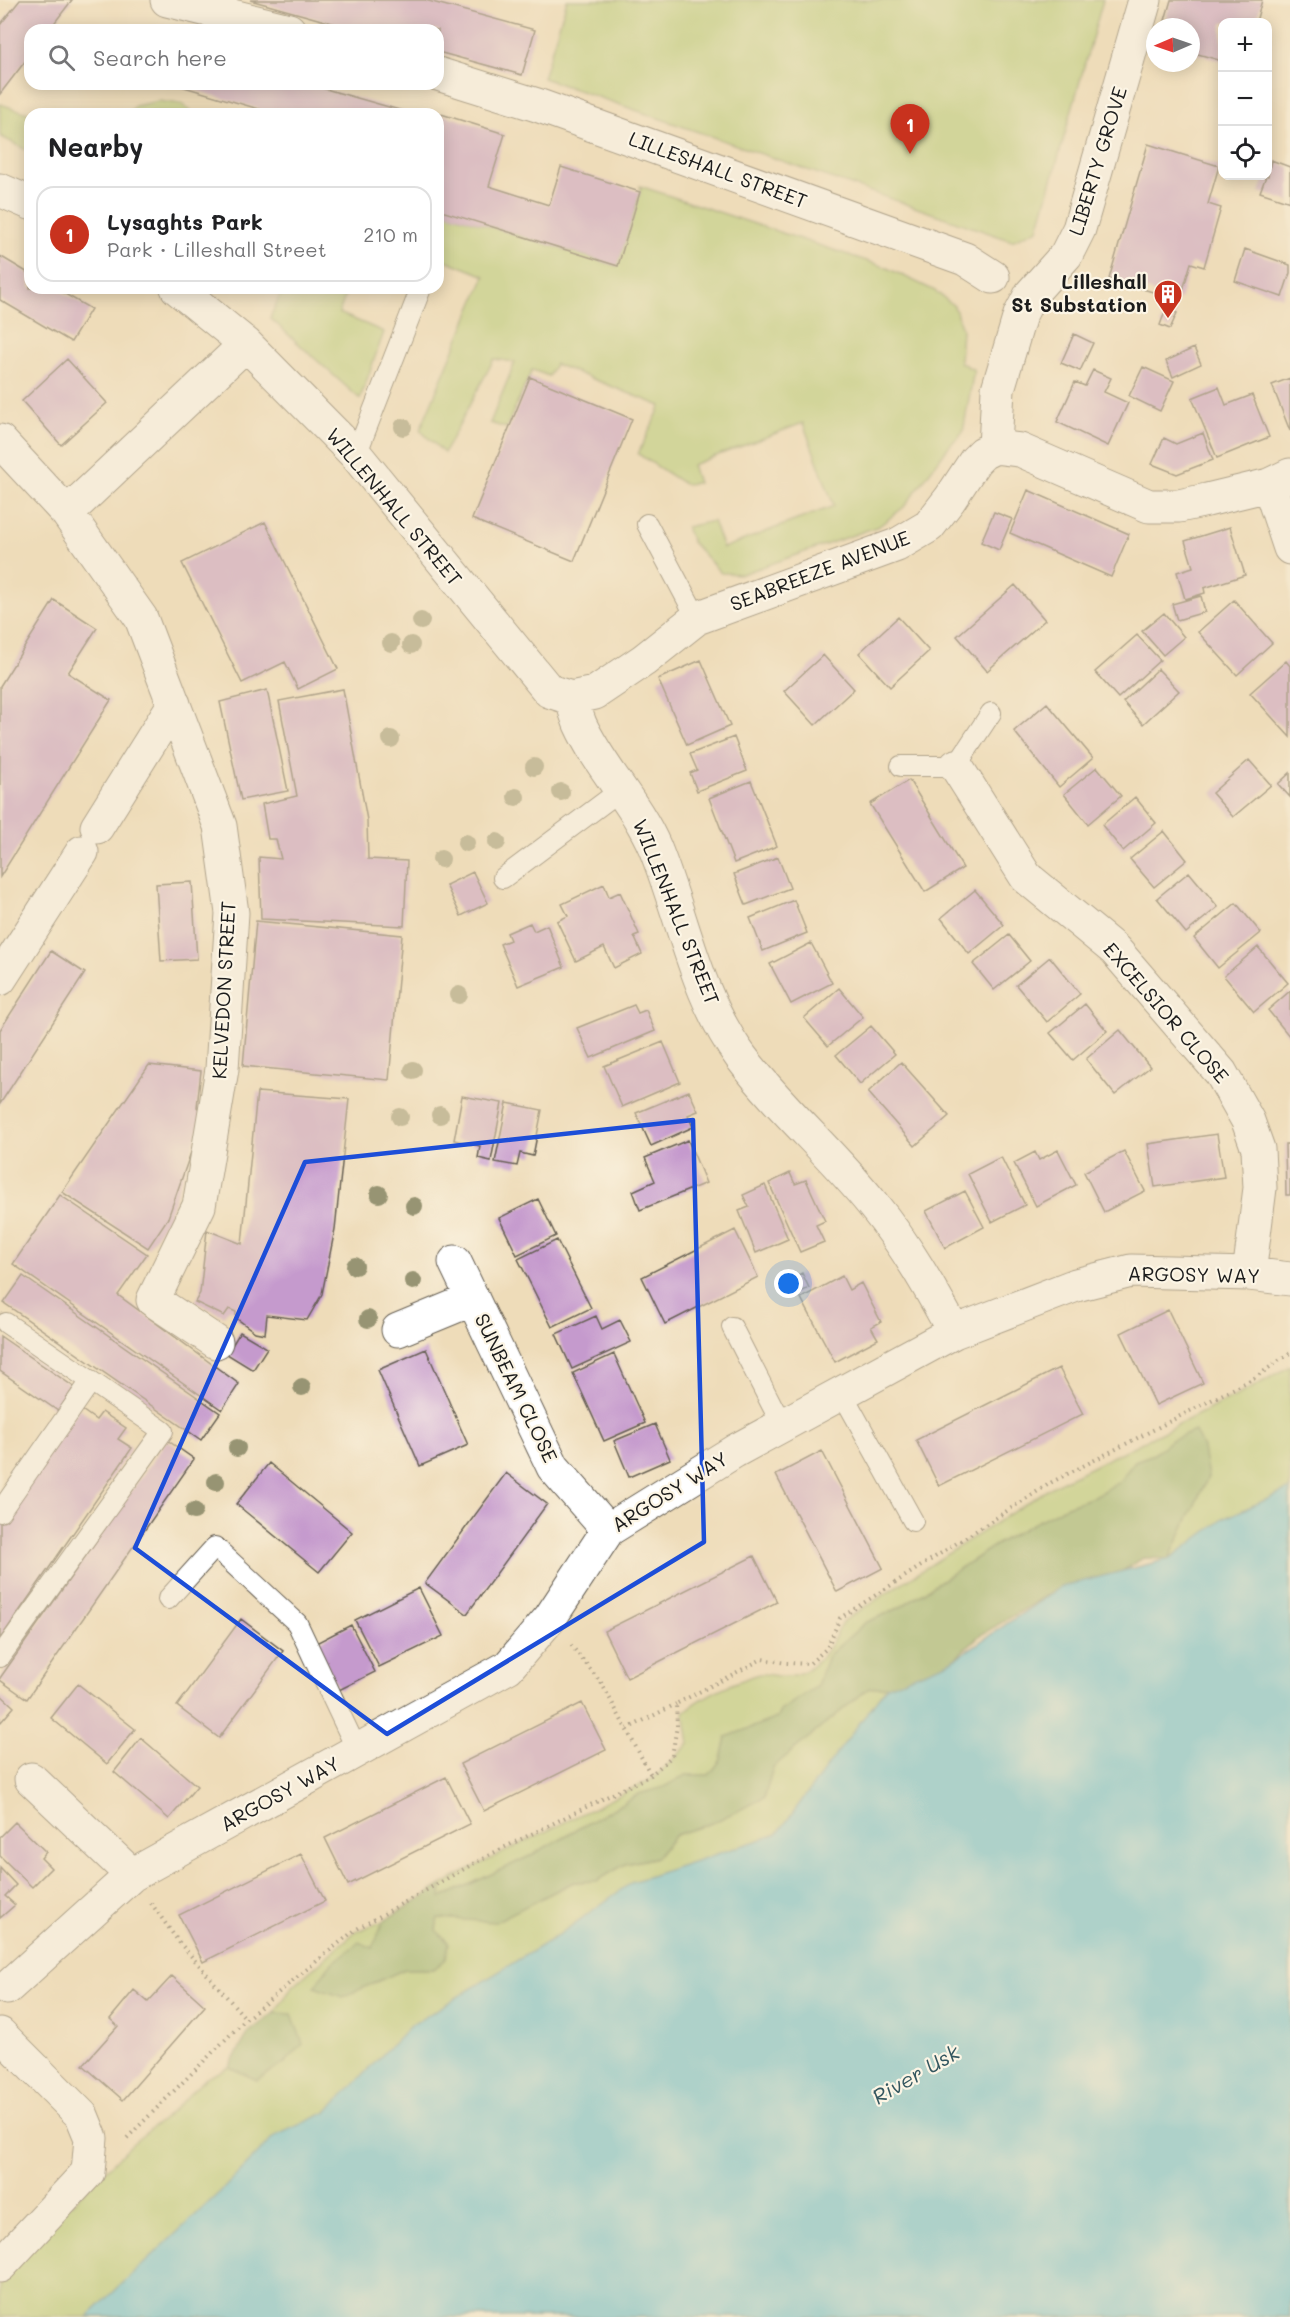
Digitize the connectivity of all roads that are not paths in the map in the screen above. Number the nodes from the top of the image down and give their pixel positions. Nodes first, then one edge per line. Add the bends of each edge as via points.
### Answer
1 (166, 0) edge
2 (1145, 0) edge
3 (264, 24) edge
4 (444, 76) edge
5 (0, 190) edge
6 (24, 200) edge
7 (993, 277) dead end
8 (184, 294) edge
9 (419, 294) edge
10 (246, 344) junction
11 (2, 447) edge
12 (995, 447) junction
13 (356, 455) junction
14 (1279, 480) edge
15 (67, 513) junction
16 (647, 524) dead end
17 (1290, 548) edge
18 (697, 618) junction
19 (571, 698) junction
20 (174, 704) junction
21 (991, 712) dead end
22 (901, 766) dead end
23 (956, 766) junction
24 (622, 789) junction
25 (503, 878) dead end
26 (0, 979) edge
27 (455, 1262) dead end
28 (1249, 1274) junction
29 (1290, 1279) edge
30 (473, 1299) junction
31 (6, 1323) dead end
32 (732, 1327) dead end
33 (398, 1330) dead end
34 (954, 1332) junction
35 (216, 1342) dead end
36 (91, 1381) junction
37 (842, 1393) junction
38 (782, 1425) junction
39 (0, 1512) edge
40 (913, 1521) dead end
41 (608, 1530) junction
42 (168, 1599) dead end
43 (0, 1657) edge
44 (357, 1750) junction
45 (31, 1779) dead end
46 (132, 1875) junction
47 (7, 1988) dead end
48 (0, 2034) edge
49 (0, 2266) edge

1 - 3 street
2 - 12 street, LIBERTY GROVE via 1079,229 1066,255 1031,294 1020,315 998,389
4 - 7 street, LILLESHALL STREET via 537,105 964,259
5 - 6 street
8 - 10 street, WILLENHALL STREET
9 - 13 lane
10 - 13 street, WILLENHALL STREET
10 - 15 street
11 - 15 street, KELVEDON STREET
12 - 14 street via 1020,450 1149,506 1179,506
12 - 18 street, SEABREEZE AVENUE via 975,461 929,525 897,545
13 - 19 street, WILLENHALL STREET via 549,691
14 - 17 street
15 - 20 street, KELVEDON STREET via 141,618
16 - 18 lane
18 - 19 street, SEABREEZE AVENUE via 595,693
19 - 24 street, WILLENHALL STREET via 581,725
20 - 26 street
20 - 35 street, KELVEDON STREET via 220,826 232,913 222,1069 199,1206 153,1300
21 - 23 lane
22 - 23 lane
23 - 28 street, EXCELSIOR CLOSE via 1026,877 1115,950 1221,1073 1248,1121 1258,1149 1260,1188
24 - 25 lane
24 - 34 street, WILLENHALL STREET via 654,847 721,1026 762,1082 875,1206 918,1268
27 - 30 street, SUNBEAM CLOSE
28 - 29 street, ARGOSY WAY
28 - 34 street, ARGOSY WAY via 1131,1271 1076,1285
30 - 33 street, SUNBEAM CLOSE
30 - 41 street, SUNBEAM CLOSE via 553,1467
31 - 36 lane
32 - 38 lane
34 - 37 street, ARGOSY WAY
36 - 39 lane
36 - 43 lane via 163,1431
37 - 38 street, ARGOSY WAY
37 - 40 lane
38 - 41 street, ARGOSY WAY
41 - 44 street, ARGOSY WAY via 550,1618 508,1667
42 - 44 lane via 215,1547 297,1623
44 - 46 street, ARGOSY WAY
45 - 46 street
46 - 47 street, ARGOSY WAY
48 - 49 street via 82,2116 92,2138 88,2172

